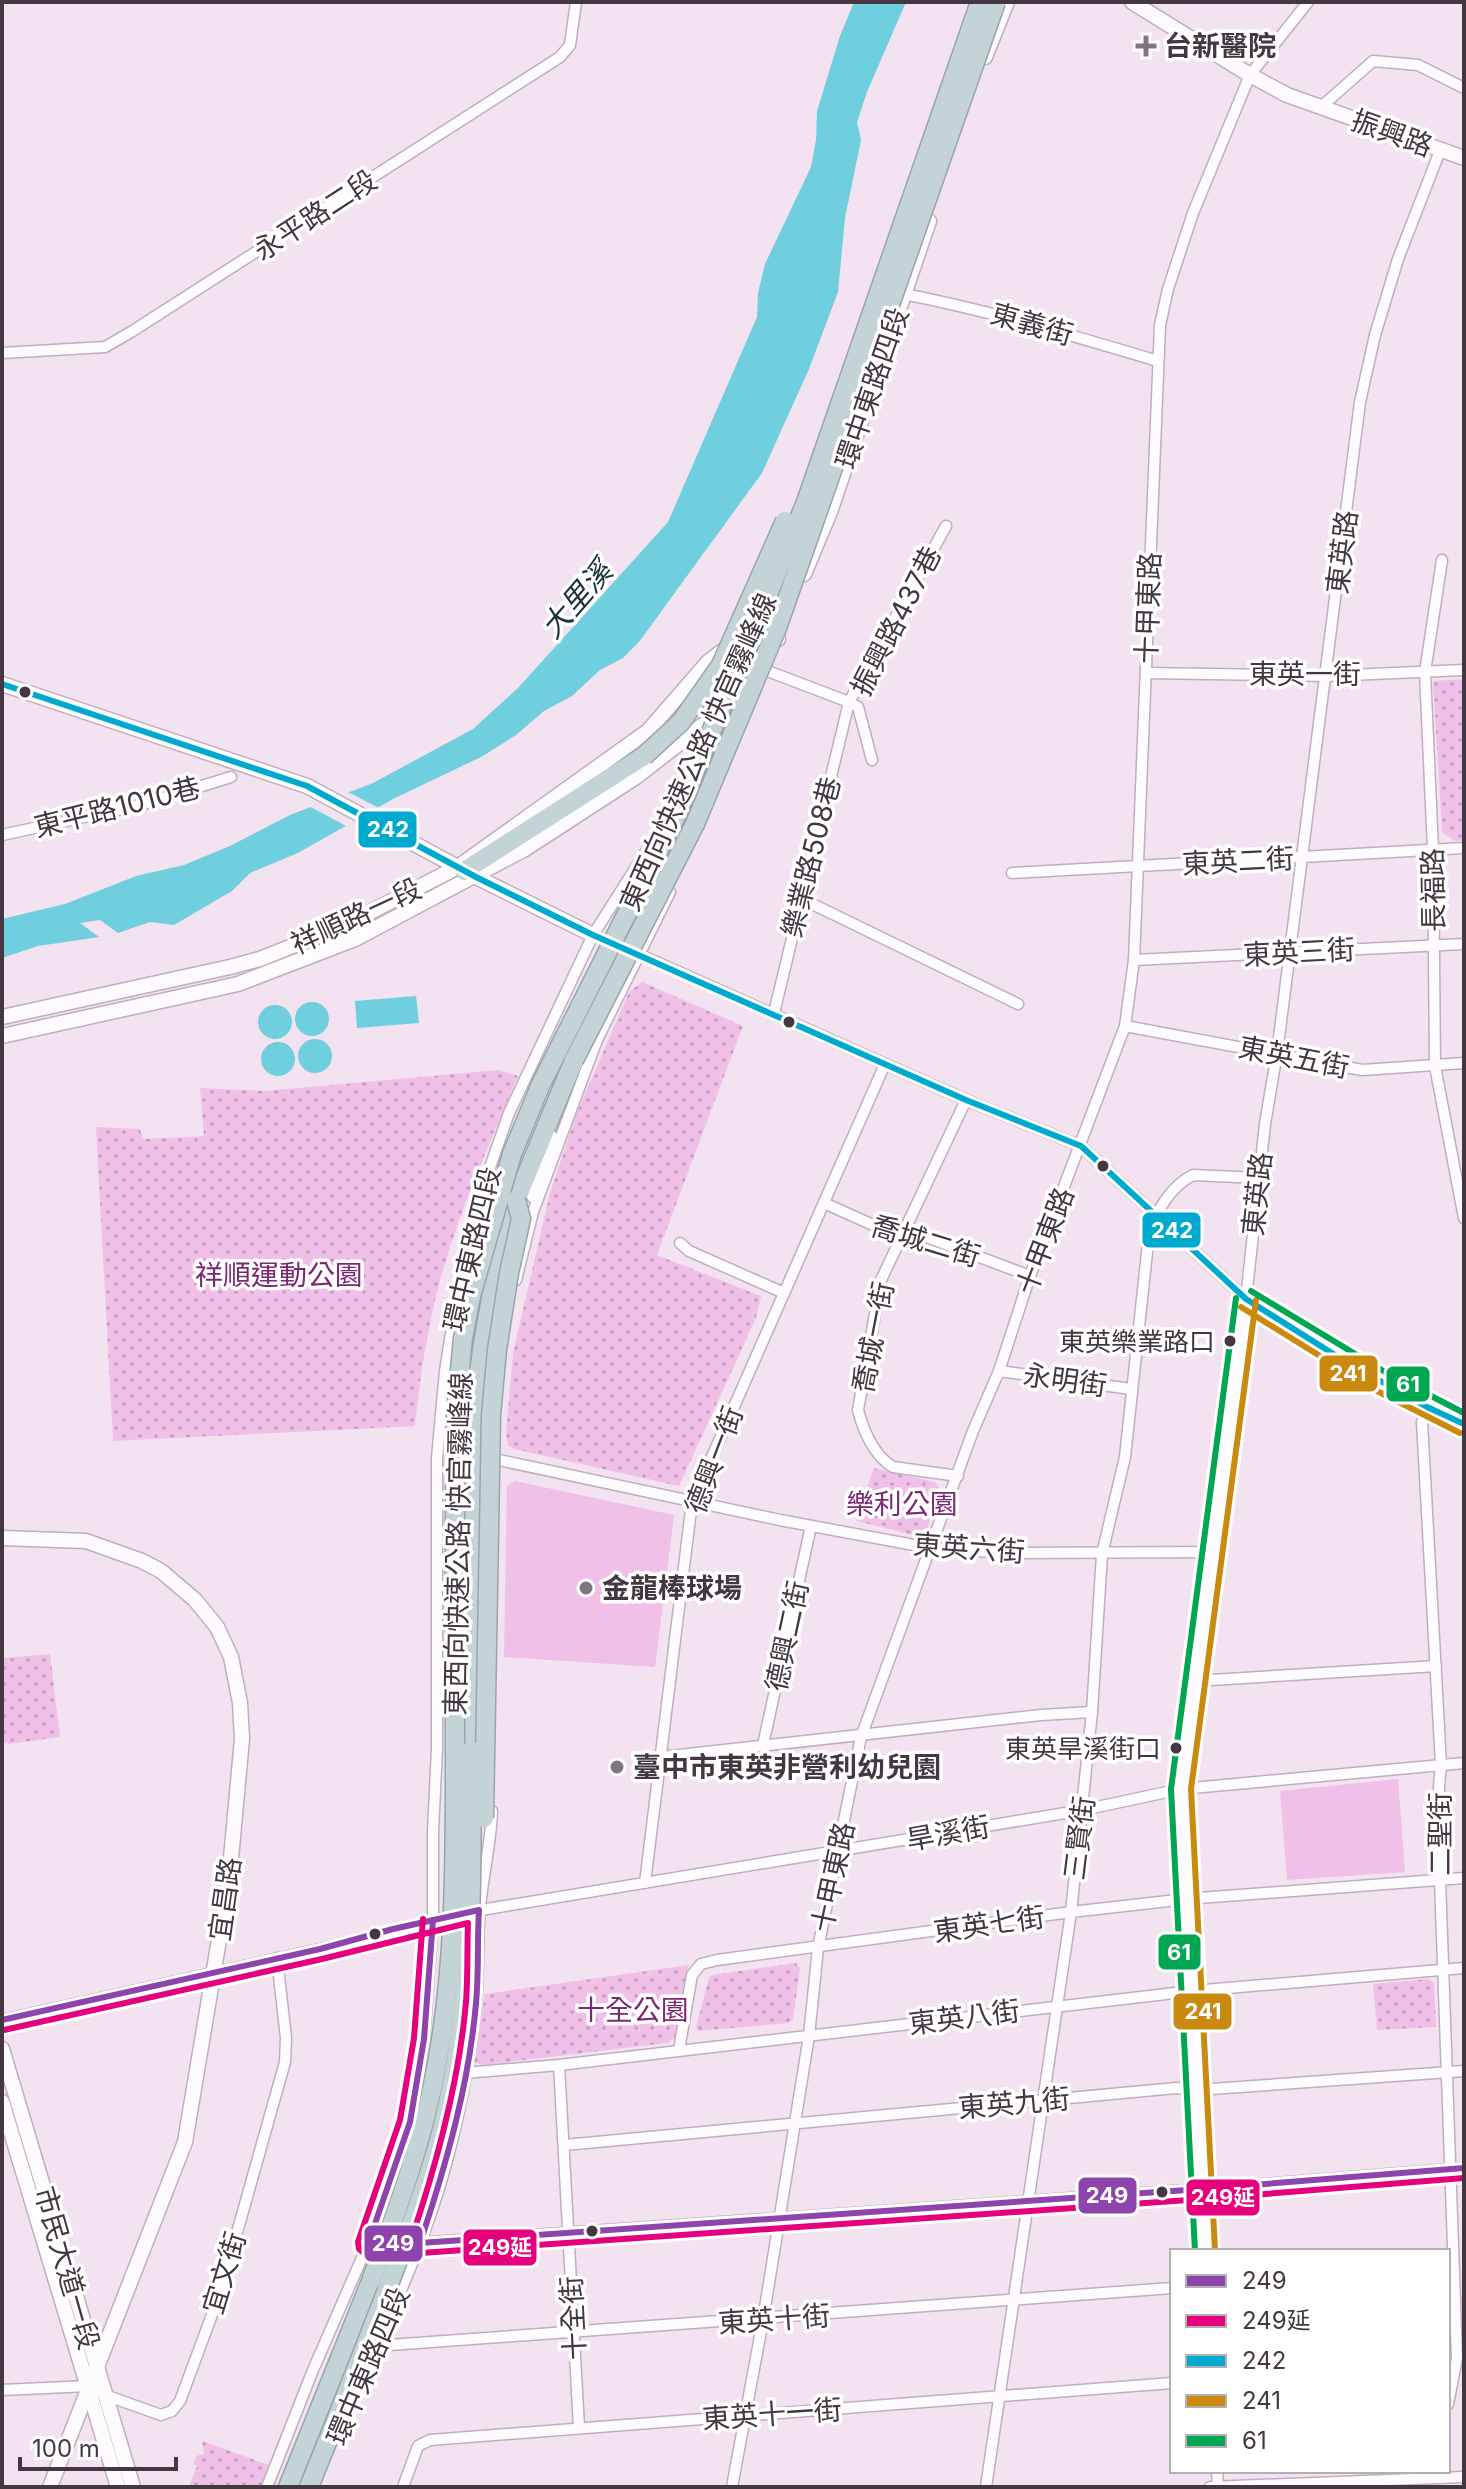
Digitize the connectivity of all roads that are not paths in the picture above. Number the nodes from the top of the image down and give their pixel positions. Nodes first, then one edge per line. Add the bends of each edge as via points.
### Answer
1 (576, 2) edge
2 (980, 2) edge
3 (996, 2) edge
4 (1007, 2) edge
5 (1132, 2) edge
6 (1308, 2) edge
7 (1250, 75) junction
8 (1464, 88) edge
9 (1321, 107) junction
10 (1440, 151) junction
11 (1464, 158) edge
12 (904, 294) junction
13 (2, 353) edge
14 (1158, 361) junction
15 (845, 391) junction
16 (946, 526) dead end
17 (1442, 560) dead end
18 (778, 639) junction
19 (1464, 670) edge
20 (1425, 672) junction
21 (1146, 673) junction
22 (763, 675) junction
23 (1326, 676) junction
24 (2, 684) edge
25 (849, 702) junction
26 (872, 760) dead end
27 (725, 769) junction
28 (231, 777) dead end
29 (2, 835) edge
30 (1464, 848) edge
31 (1433, 850) junction
32 (1301, 858) junction
33 (1137, 866) junction
34 (461, 869) junction
35 (1012, 873) dead end
36 (800, 898) junction
37 (593, 935) junction
38 (1464, 944) edge
39 (1434, 945) junction
40 (1289, 953) junction
41 (639, 955) junction
42 (1134, 960) junction
43 (1018, 1004) dead end
44 (774, 1013) junction
45 (2, 1017) edge
46 (1125, 1026) junction
47 (2, 1036) edge
48 (597, 1040) junction
49 (1277, 1053) junction
50 (1464, 1063) edge
51 (885, 1064) junction
52 (1435, 1066) junction
53 (966, 1100) junction
54 (1081, 1146) junction
55 (1259, 1178) junction
56 (516, 1200) junction
57 (824, 1203) junction
58 (1156, 1214) junction
59 (1464, 1218) edge
60 (902, 1238) junction
61 (680, 1243) dead end
62 (1030, 1276) junction
63 (784, 1293) junction
64 (1246, 1299) junction
65 (999, 1371) junction
66 (1131, 1389) junction
67 (1427, 1407) junction
68 (1464, 1424) edge
69 (494, 1459) junction
70 (958, 1476) junction
71 (692, 1502) junction
72 (811, 1526) junction
73 (2, 1538) edge
74 (930, 1548) junction
75 (1213, 1552) junction
76 (1102, 1554) junction
77 (1436, 1666) junction
78 (1195, 1681) junction
79 (1092, 1712) junction
80 (861, 1737) junction
81 (763, 1745) junction
82 (661, 1757) junction
83 (1464, 1763) edge
84 (1441, 1765) junction
85 (1181, 1789) junction
86 (1083, 1810) junction
87 (838, 1852) junction
88 (483, 1869) junction
89 (1464, 1878) edge
90 (1440, 1880) junction
91 (645, 1883) junction
92 (1186, 1899) junction
93 (479, 1910) junction
94 (1071, 1912) junction
95 (433, 1920) junction
96 (818, 1948) junction
97 (277, 1958) junction
98 (1464, 1968) edge
99 (1444, 1969) junction
100 (214, 1973) junction
101 (1192, 1991) junction
102 (1057, 2006) junction
103 (2, 2020) edge
104 (809, 2036) junction
105 (2, 2049) edge
106 (679, 2050) junction
107 (559, 2065) junction
108 (1464, 2071) edge
109 (1447, 2072) junction
110 (464, 2073) junction
111 (1197, 2090) junction
112 (1044, 2100) junction
113 (2, 2102) edge
114 (794, 2125) junction
115 (564, 2145) junction
116 (1464, 2168) edge
117 (1452, 2169) junction
118 (1202, 2189) junction
119 (1027, 2201) junction
120 (778, 2217) junction
121 (568, 2231) junction
122 (420, 2243) junction
123 (368, 2244) junction
124 (1205, 2249) edge
125 (1456, 2268) edge
126 (1170, 2288) edge
127 (1014, 2301) junction
128 (763, 2320) junction
129 (574, 2333) junction
130 (376, 2346) junction
131 (97, 2369) junction
132 (1170, 2383) edge
133 (88, 2386) junction
134 (2, 2390) edge
135 (1450, 2394) edge
136 (105, 2395) junction
137 (997, 2397) junction
138 (745, 2416) junction
139 (579, 2427) junction
140 (1438, 2474) edge
141 (1464, 2477) edge
142 (50, 2487) edge
143 (118, 2487) edge
144 (133, 2487) edge
145 (267, 2487) edge
146 (288, 2487) edge
147 (309, 2487) edge
148 (316, 2487) edge
149 (403, 2487) edge
150 (732, 2487) edge
151 (986, 2487) edge
152 (1210, 2487) edge
153 (1218, 2487) edge

1 - 13 street, 永平路二段 via 570,45 560,57 131,332 105,347
2 - 15 highway, 東西向快速公路 快官霧峰線, bridge
3 - 56 highway, 東西向快速公路 快官霧峰線, bridge via 777,628 695,824 574,1060
4 - 12 street, 環中東路四段
5 - 7 street, 振興路
6 - 7 street, 十甲東路
7 - 9 street, 振興路
7 - 14 street, 十甲東路 via 1168,289
8 - 9 street, 振興路 via 1418,65 1373,61
9 - 10 street, 振興路
10 - 11 street, 振興路
10 - 23 street, 東英路 via 1398,259 1363,388
12 - 14 street, 東義街 via 1051,328
12 - 18 street, 環中東路四段 via 830,512
14 - 21 street, 十甲東路
15 - 34 highway, bridge via 721,665 681,722 644,756
15 - 146 highway, 東西向快速公路 快官霧峰線, bridge via 806,502 677,814 541,1084 512,1154 471,1296 456,1411 455,1885 434,2082 392,2224
16 - 25 street, 振興路437巷
17 - 20 street, 長福路
18 - 22 street, 環中東路四段
18 - 34 street, 祥順路一段 via 721,652 648,731
19 - 20 street, 東英一街
20 - 23 street, 東英一街
20 - 31 street, 長福路
21 - 23 street, 東英一街
21 - 33 street, 十甲東路
22 - 25 street
22 - 27 street, 環中東路四段
22 - 34 street, 祥順路一段 via 624,785
23 - 32 street, 東英路
24 - 34 street via 307,786
25 - 26 street, 振興路437巷 via 858,707
25 - 36 street, 樂業路508巷
27 - 37 street, 環中東路四段 via 645,853
27 - 41 street, 環中東路四段
28 - 29 street, 東平路1010巷 via 144,804
30 - 31 street, 東英二街
31 - 32 street, 東英二街
31 - 39 street, 長福路
32 - 33 street, 東英二街
32 - 40 street, 東英路
33 - 35 street, 東英二街
33 - 42 street, 十甲東路
34 - 37 street
34 - 45 street, 祥順路一段 via 260,959
34 - 47 street, 祥順路一段 via 355,939 238,984
36 - 43 street
36 - 44 street, 樂業路508巷
37 - 41 street
37 - 95 street, 環中東路四段 via 509,1113 481,1193 457,1296 437,1458
38 - 39 street, 東英三街
39 - 40 street, 東英三街
39 - 52 street, 長福路
40 - 42 street, 東英三街
40 - 49 street, 東英路
41 - 44 street
41 - 48 street, 環中東路四段
42 - 46 street, 十甲東路
44 - 51 street
46 - 49 street, 東英五街
46 - 54 street, 十甲東路
48 - 69 street, 環中東路四段 via 538,1198 517,1276
48 - 88 street, 環中東路四段 via 566,1098 540,1167 486,1357 478,1490 477,1828
49 - 52 street, 東英五街 via 1362,1070
49 - 55 street, 東英路
50 - 52 street, 東英五街
51 - 53 street
51 - 57 street, 德興一街
52 - 59 street, 長福路
53 - 54 street
53 - 60 street, 喬城一街
54 - 58 street
54 - 62 street, 十甲東路
55 - 58 street, 三賢街 via 1193,1175
55 - 64 street, 東英路
56 - 88 highway, bridge via 521,1219 491,1415
56 - 147 highway, 東西向快速公路 快官霧峰線, bridge via 496,1271 478,1378 473,1887 458,2046 420,2203
57 - 60 street, 喬城二街
57 - 63 street, 德興一街
58 - 64 street
58 - 66 street, 三賢街 via 1149,1234
60 - 62 street, 喬城二街 via 916,1233
60 - 70 street, 喬城一街 via 881,1280 858,1410 875,1449 893,1467
61 - 63 street
62 - 65 street, 十甲東路
63 - 71 street, 德興一街
64 - 67 street
64 - 75 street, 東英路
65 - 66 street, 永明街
65 - 70 street, 十甲東路
66 - 76 street, 三賢街 via 1125,1457
67 - 68 street
67 - 77 street, 二聖街 via 1422,1422
69 - 71 street, 東英六街
69 - 88 street, 環中東路四段 via 491,1835
70 - 74 street, 十甲東路
71 - 72 street, 東英六街
71 - 82 street, 德興一街
72 - 74 street, 東英六街
72 - 81 street, 德興二街
73 - 100 street, 宜昌路 via 86,1541 142,1561 195,1600 217,1627 231,1657 242,1739
74 - 76 street, 東英六街
74 - 80 street, 十甲東路
75 - 76 street, 東英六街
75 - 78 street, 東英路
76 - 79 street, 三賢街
77 - 78 street
77 - 84 street, 二聖街
78 - 85 street, 東英路
79 - 80 street
79 - 86 street, 三賢街
80 - 81 street
80 - 87 street, 十甲東路
81 - 82 street
82 - 91 street, 德興一街
83 - 84 street, 旱溪街
84 - 85 street, 旱溪街
84 - 90 street, 二聖街
85 - 86 street, 旱溪街
85 - 92 street, 東英路
86 - 87 street, 旱溪街
86 - 94 street, 三賢街
87 - 91 street, 旱溪街
87 - 96 street, 十甲東路
88 - 93 street, 環中東路四段
89 - 90 street, 東英七街
90 - 92 street, 東英七街
90 - 99 street, 二聖街
91 - 93 street, 旱溪街
92 - 94 street, 東英七街
92 - 101 street, 東英路
93 - 95 street, 旱溪街
93 - 110 street, 環中東路四段 via 476,2003
94 - 96 street, 東英七街
94 - 102 street, 三賢街
95 - 97 street, 旱溪街
95 - 123 street, 環中東路四段 via 424,2039 410,2122
96 - 104 street, 十甲東路
96 - 106 street, 東英七街 via 701,1964 692,1975
97 - 100 street, 旱溪街
97 - 136 street, 宜文街 via 285,2062 220,2293 180,2401 161,2415
98 - 99 street, 東英八街
99 - 101 street, 東英八街
99 - 109 street, 二聖街
100 - 103 street, 旱溪街
100 - 131 street, 宜昌路 via 185,2142
101 - 102 street, 東英八街
101 - 111 street, 東英路
102 - 104 street, 東英八街
102 - 112 street, 三賢街
104 - 106 street, 東英八街
104 - 114 street, 十甲東路
105 - 131 street, 市民大道一段
106 - 107 street, 東英八街
107 - 110 street, 東英八街
107 - 115 street, 十全街
108 - 109 street, 東英九街
109 - 111 street, 東英九街
109 - 117 street, 二聖街
110 - 122 street, 環中東路四段
111 - 112 street, 東英九街
111 - 118 street, 東英路
112 - 114 street, 東英九街
112 - 119 street, 三賢街
113 - 133 street, 市民大道一段
114 - 115 street, 東英九街
114 - 120 street, 十甲東路
115 - 121 street, 十全街
116 - 117 street
117 - 118 street
117 - 125 street, 二聖街
118 - 119 street
118 - 124 street, 東英路
119 - 120 street
119 - 127 street, 三賢街
120 - 121 street
120 - 128 street, 十甲東路
121 - 122 street
121 - 129 street, 十全街
122 - 123 street
122 - 130 street, 環中東路四段
123 - 145 street, 環中東路四段
125 - 135 street, 二聖街 via 1457,2358
126 - 127 street, 東英十街
127 - 128 street, 東英十街
127 - 137 street, 三賢街
128 - 129 street, 東英十街
128 - 138 street, 十甲東路
129 - 130 street, 東英十街
129 - 139 street, 十全街
130 - 148 street, 環中東路四段
131 - 133 street, 宜昌路
131 - 136 street, 市民大道一段
132 - 137 street, 東英十一街
133 - 134 street
133 - 136 street, 宜文街
133 - 142 street, 宜昌路
133 - 143 street, 市民大道一段
136 - 144 street, 市民大道一段
137 - 138 street, 東英十一街
137 - 151 street, 三賢街
138 - 139 street, 東英十一街
138 - 150 street, 十甲東路
139 - 149 street, 東英十一街 via 430,2440 418,2446
140 - 141 street
140 - 153 street
152 - 153 street

